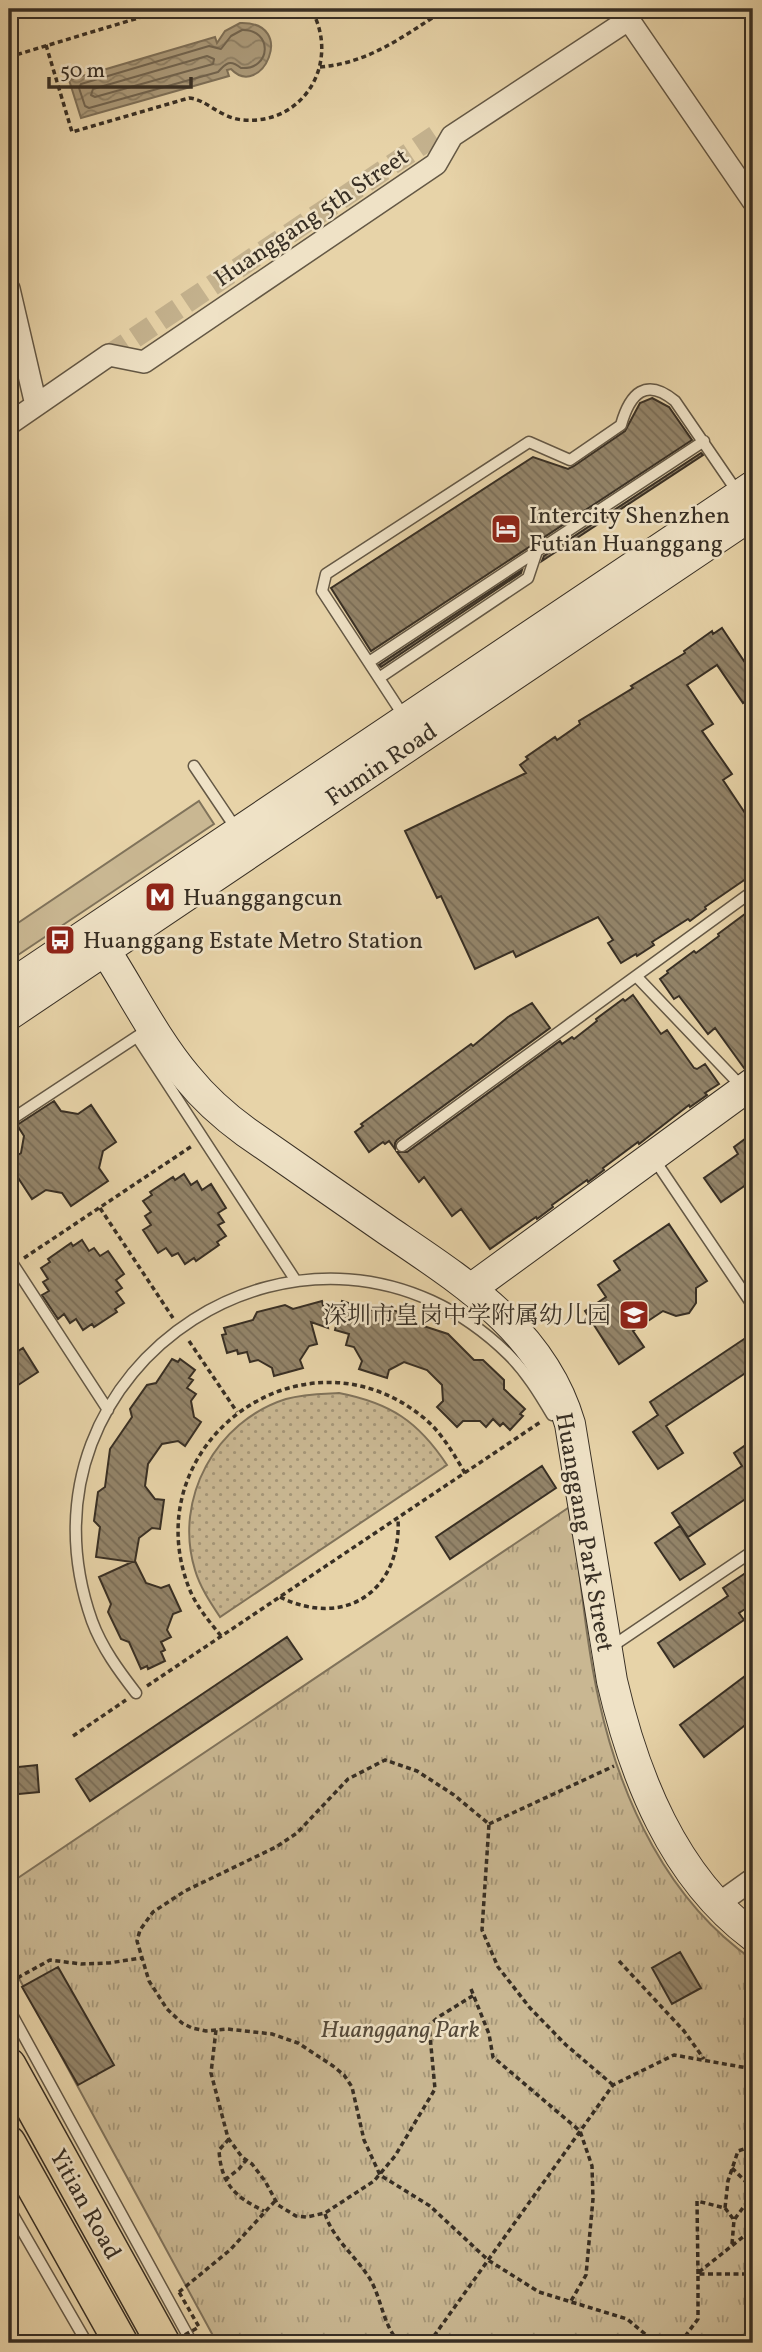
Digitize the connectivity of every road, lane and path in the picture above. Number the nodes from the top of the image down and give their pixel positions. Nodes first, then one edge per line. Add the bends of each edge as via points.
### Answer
1 (168, 9) edge
2 (311, 9) edge
3 (446, 9) edge
4 (624, 13) edge
5 (46, 45) junction
6 (9, 57) edge
7 (320, 67) junction
8 (436, 135) tunnel mouth
9 (753, 201) edge
10 (9, 289) edge
11 (36, 405) junction
12 (9, 424) edge
13 (704, 441) junction
14 (750, 507) edge
15 (537, 551) junction
16 (369, 662) junction
17 (379, 678) junction
18 (406, 719) junction
19 (194, 766) dead end
20 (238, 832) junction
21 (753, 891) edge
22 (106, 950) junction
23 (636, 976) junction
24 (9, 986) edge
25 (9, 1015) edge
26 (145, 1032) junction
27 (749, 1086) edge
28 (9, 1121) edge
29 (203, 1138) junction
30 (402, 1146) dead end
31 (652, 1157) junction
32 (100, 1208) junction
33 (11, 1261) edge
34 (296, 1281) junction
35 (472, 1288) junction
36 (753, 1306) edge
37 (180, 1327) junction
38 (108, 1410) junction
39 (237, 1412) junction
40 (552, 1415) joint
41 (465, 1473) junction
42 (398, 1518) junction
43 (753, 1551) edge
44 (280, 1597) junction
45 (221, 1636) junction
46 (606, 1651) junction
47 (136, 1693) junction
48 (73, 1736) dead end
49 (633, 1756) junction
50 (489, 1824) junction
51 (753, 1879) edge
52 (718, 1904) junction
53 (753, 1936) edge
54 (141, 1958) junction
55 (619, 1961) dead end
56 (10, 1982) edge
57 (471, 1989) dead end
58 (474, 1995) junction
59 (9, 2010) edge
60 (216, 2030) junction
61 (705, 2061) junction
62 (9, 2065) edge
63 (753, 2069) edge
64 (613, 2085) junction
65 (580, 2131) junction
66 (229, 2139) junction
67 (9, 2143) edge
68 (753, 2146) edge
69 (247, 2160) junction
70 (732, 2168) junction
71 (380, 2175) junction
72 (225, 2180) junction
73 (753, 2191) edge
74 (276, 2200) junction
75 (746, 2204) junction
76 (9, 2208) edge
77 (725, 2208) junction
78 (264, 2211) junction
79 (325, 2213) junction
80 (753, 2214) edge
81 (734, 2220) junction
82 (753, 2229) edge
83 (732, 2246) junction
84 (488, 2260) junction
85 (698, 2274) junction
86 (753, 2274) edge
87 (571, 2301) junction
88 (87, 2343) edge
89 (121, 2343) edge
90 (163, 2343) edge
91 (170, 2343) edge
92 (192, 2343) edge
93 (400, 2343) edge
94 (429, 2343) edge
95 (656, 2343) edge
96 (680, 2343) edge

1 - 5 path
2 - 7 path via 323,41
3 - 7 path via 368,57
4 - 8 street, Huanggang 5th Street
4 - 9 street
4 - 11 street, Huanggang 5th Street via 452,136 436,164 144,362 109,355
5 - 6 path
5 - 7 path via 72,132 189,98 241,120 273,117 301,100
10 - 11 street
11 - 12 street, Huanggang 5th Street
13 - 14 lane
13 - 15 lane
13 - 16 lane via 675,401 662,390 647,388 625,410 621,425 570,460 529,442 326,575 322,591
14 - 18 main road, Fumin Road
14 - 22 main road, Fumin Road
15 - 16 lane
15 - 17 lane via 528,578
16 - 17 lane
17 - 18 lane
18 - 20 main road, Fumin Road
19 - 20 lane
20 - 24 main road, Fumin Road
21 - 23 lane
22 - 25 main road, Fumin Road
22 - 26 main road, Huanggang Park Street
23 - 27 lane
23 - 30 lane
26 - 28 lane
26 - 29 lane
26 - 35 main road, Huanggang Park Street via 229,1119
27 - 31 main road
29 - 32 path
29 - 34 lane
31 - 35 main road
31 - 36 lane
32 - 33 path
32 - 37 path
33 - 38 lane
34 - 37 lane via 244,1293
34 - 40 lane via 351,1279 386,1285 453,1311 510,1356
35 - 46 main road, Huanggang Park Street via 534,1350 565,1407
37 - 38 lane via 148,1354
37 - 39 path
38 - 47 lane via 86,1461 77,1501 76,1542 81,1584 93,1623 111,1660
39 - 41 path via 266,1395 299,1385 332,1382 366,1387 397,1399 425,1419 448,1444
39 - 45 path via 199,1454 180,1507 178,1535 190,1590
40 - 41 path
41 - 42 path
42 - 44 path
42 - 44 path via 395,1558 386,1576 356,1602 317,1610
43 - 46 lane
44 - 45 path
45 - 47 path
46 - 49 main road, Huanggang Park Street
47 - 48 path
49 - 50 path
49 - 52 main road, Huanggang Park Street via 670,1841
50 - 54 path via 417,1771 385,1760 348,1779 297,1833 276,1847 185,1891 153,1912 137,1941
50 - 64 path via 482,1930 498,1967 566,2045
51 - 52 street
52 - 53 main road, Huanggang Park Street
54 - 56 path via 109,1964 50,1960
54 - 60 path via 159,1999 175,2017 192,2028
55 - 61 path via 684,2031
57 - 58 path
58 - 65 path via 493,2057
58 - 71 path via 429,2025 435,2089
59 - 92 lane
60 - 66 path via 211,2073
60 - 71 path via 272,2034 309,2050 344,2075 355,2095 367,2151
61 - 63 path
61 - 64 path via 674,2055
62 - 90 main road, Yitian Road
64 - 65 path
65 - 84 path
65 - 87 path via 592,2166 593,2199 586,2275
66 - 69 path
66 - 72 path via 219,2150
67 - 89 main road, Yitian Road
68 - 70 path via 738,2151
69 - 72 path
69 - 74 path
70 - 73 path
70 - 77 path
71 - 79 path
71 - 84 path via 430,2206
72 - 78 path via 238,2196
73 - 75 path
74 - 78 path
74 - 79 path via 296,2216
75 - 80 path
75 - 81 path
76 - 88 lane
77 - 81 path
77 - 85 path via 697,2201
78 - 91 path, bridge via 230,2250 179,2292 199,2327
79 - 93 path via 342,2244 367,2274 386,2322
81 - 83 path
82 - 83 path
83 - 85 path
84 - 87 path via 539,2292
84 - 94 path
85 - 86 path
85 - 96 path via 698,2319
87 - 95 path via 626,2319

